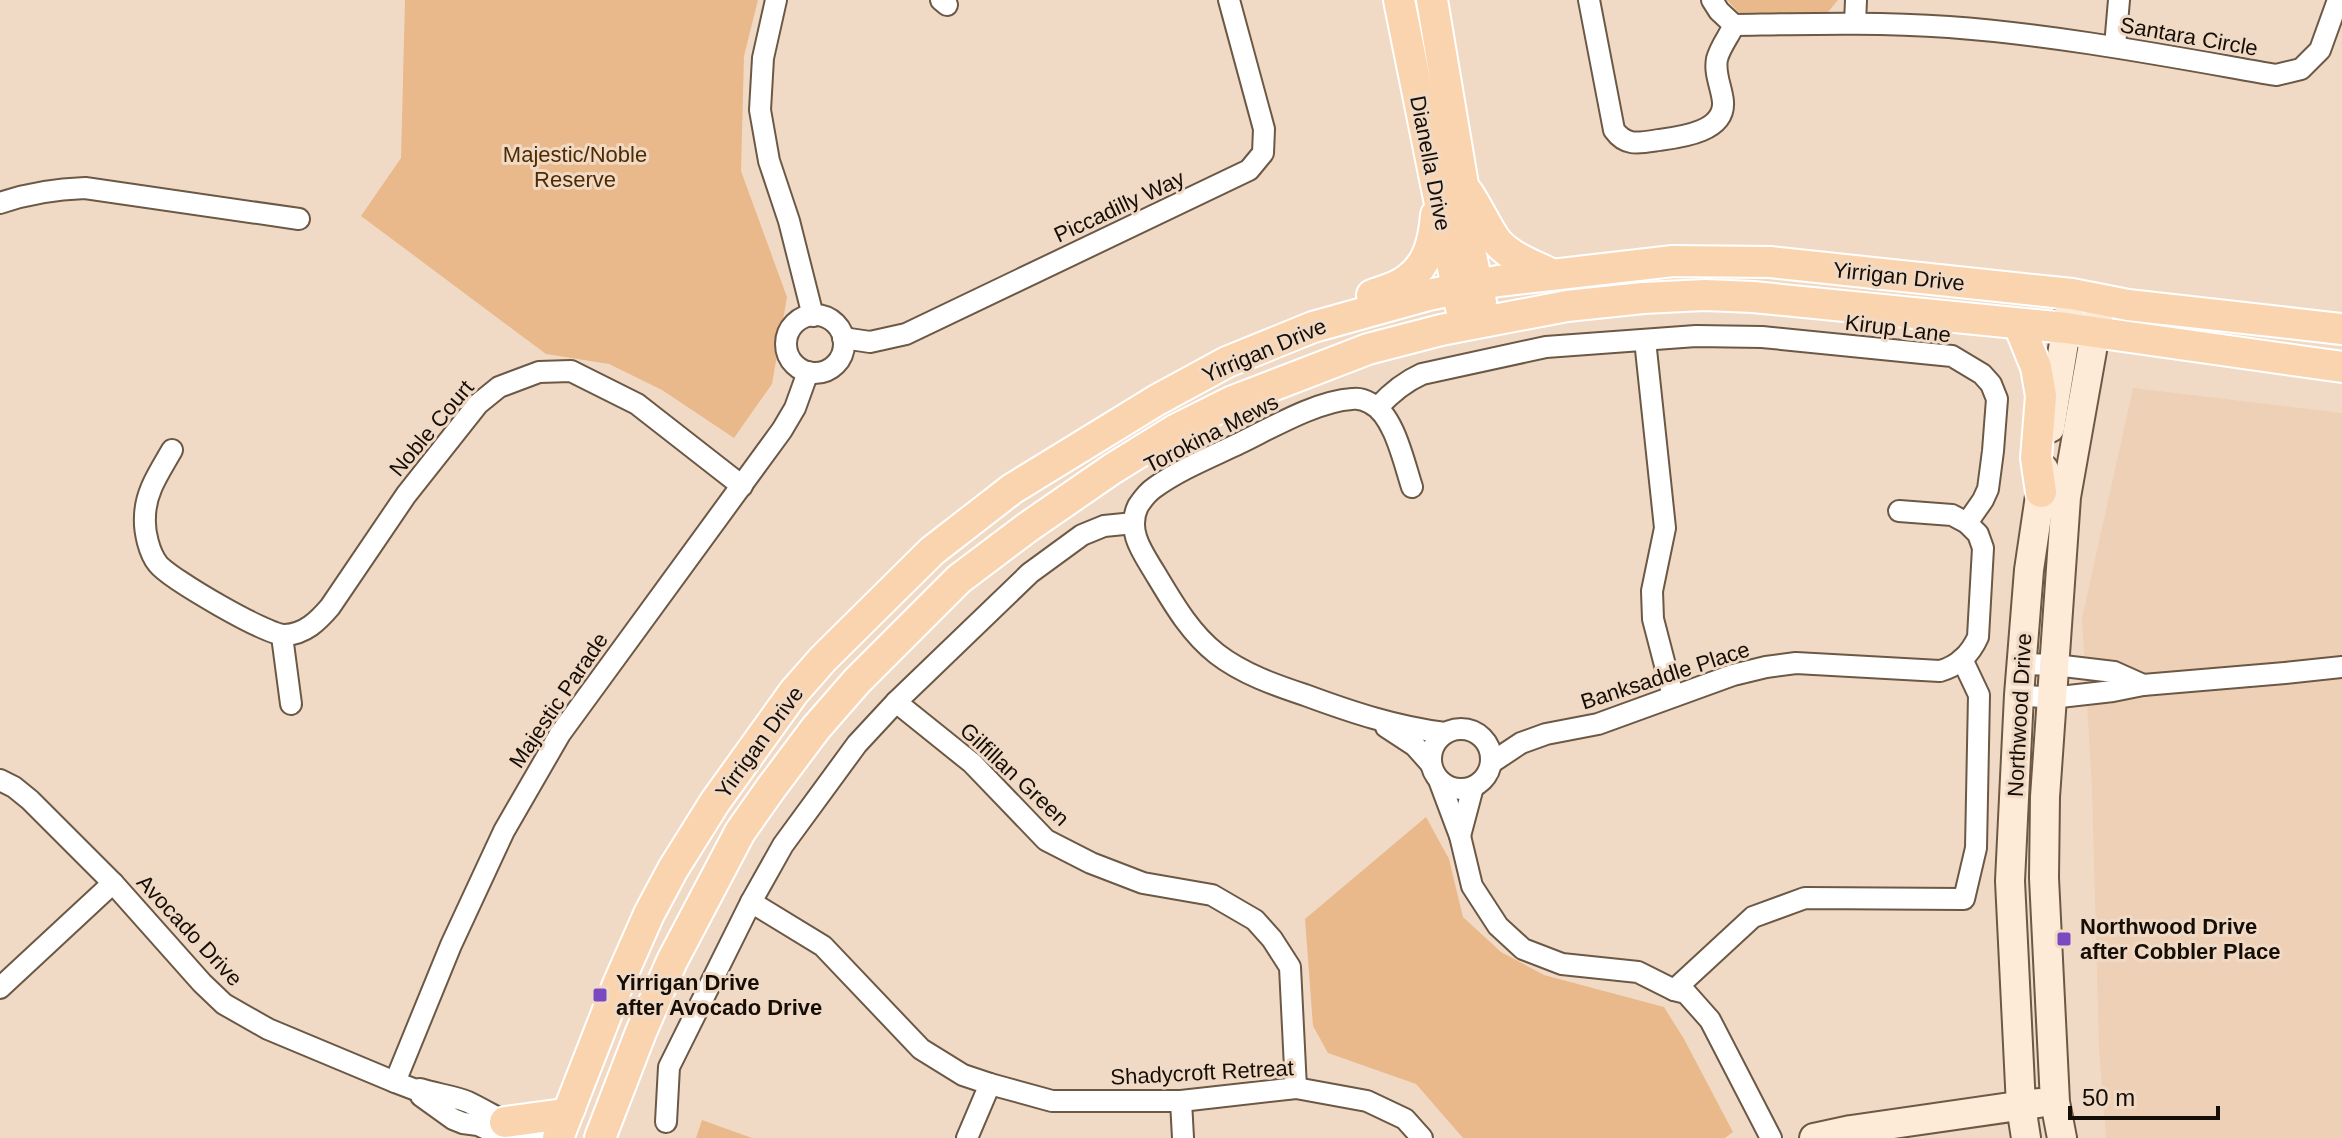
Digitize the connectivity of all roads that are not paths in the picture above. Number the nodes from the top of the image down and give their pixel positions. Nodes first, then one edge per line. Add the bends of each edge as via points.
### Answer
1 (776, 0) edge
2 (1229, 0) edge
3 (1399, 0) edge
4 (1432, 0) edge
5 (1589, 0) edge
6 (1712, 0) edge
7 (1856, 0) edge
8 (2119, 0) edge
9 (2338, 0) edge
10 (1855, 23) junction
11 (1734, 25) junction
12 (2115, 46) junction
13 (1450, 188) junction
14 (0, 203) edge
15 (299, 219) dead end
16 (1551, 274) junction
17 (1467, 287) junction
18 (2086, 297) junction
19 (813, 316) junction
20 (1475, 323) junction
21 (2019, 325) junction
22 (2342, 329) edge
23 (2080, 330) junction
24 (843, 338) junction
25 (1645, 340) junction
26 (1227, 362) junction
27 (2342, 367) edge
28 (808, 372) junction
29 (1378, 407) junction
30 (172, 450) dead end
31 (742, 486) junction
32 (1412, 487) dead end
33 (2041, 492) junction
34 (1899, 511) dead end
35 (1134, 523) junction
36 (1967, 523) junction
37 (282, 636) junction
38 (1962, 659) junction
39 (2021, 664) junction
40 (2055, 665) junction
41 (2342, 667) edge
42 (2143, 685) junction
43 (2019, 695) junction
44 (1673, 696) junction
45 (2051, 698) junction
46 (896, 702) junction
47 (291, 704) dead end
48 (1377, 720) junction
49 (1445, 733) junction
50 (1546, 734) junction
51 (1480, 735) junction
52 (1491, 763) junction
53 (1435, 772) junction
54 (0, 780) edge
55 (1473, 787) junction
56 (1460, 836) junction
57 (113, 883) junction
58 (751, 902) junction
59 (0, 988) edge
60 (1674, 990) junction
61 (395, 1082) junction
62 (990, 1084) junction
63 (1296, 1088) junction
64 (1181, 1101) junction
65 (2055, 1102) junction
66 (2021, 1106) junction
67 (570, 1108) junction
68 (666, 1122) dead end
69 (506, 1130) edge
70 (548, 1138) edge
71 (558, 1138) edge
72 (600, 1138) edge
73 (967, 1138) edge
74 (1183, 1138) edge
75 (1422, 1138) edge
76 (1771, 1138) edge
77 (1814, 1138) edge
78 (2026, 1138) edge
79 (2062, 1138) edge

1 - 19 street via 763,58 760,110
2 - 24 street, Piccadilly Way via 1264,129 1263,153 1249,170 906,334 870,342
3 - 13 main road, Dianella Drive
4 - 13 main road, Dianella Drive
5 - 11 street via 1614,130 1630,143 1691,135 1720,116 1724,105 1717,56
6 - 11 street
7 - 10 street
8 - 12 street
9 - 12 street, Santara Circle via 2320,50 2301,69 2276,75
10 - 11 street, Santara Circle
10 - 12 street, Santara Circle via 1950,27
13 - 16 main road via 1482,213 1496,240
13 - 17 main road, Dianella Drive via 1471,255
13 - 26 main road via 1424,261 1408,280 1262,335
14 - 15 street via 85,188
16 - 17 main road, Yirrigan Drive
16 - 18 main road, Yirrigan Drive via 1673,261 1770,262
17 - 20 main road, Dianella Drive
17 - 26 main road, Yirrigan Drive via 1313,327
18 - 22 main road, Yirrigan Drive
18 - 23 street, Northwood Drive
19 - 24 street via 829,319
19 - 28 street via 793,325 786,338 790,360
20 - 21 main road, Yirrigan Drive via 1567,306 1705,295
20 - 72 main road, Yirrigan Drive via 1368,349 1233,401 1112,469 959,579 847,693 740,832 672,961
21 - 23 main road, Yirrigan Drive
21 - 33 main road via 2041,396 2036,458
23 - 27 main road, Yirrigan Drive
23 - 33 street, Northwood Drive
23 - 40 street, Northwood Drive
24 - 28 street via 835,365
25 - 29 street, Kirup Lane via 1546,347 1422,374
25 - 36 street, Kirup Lane via 1762,337 1952,356 1969,364 1991,384 1997,399 1988,489
25 - 44 street via 1665,528 1652,591 1653,619
26 - 67 main road, Yirrigan Drive via 1012,489 932,551 814,670 761,736 673,869 625,969
28 - 31 street, Majestic Parade via 795,408
29 - 32 street via 1393,430
29 - 35 street, Torokina Mews via 1354,398 1308,411 1150,490
30 - 37 street via 149,492 145,518 158,564 258,627
31 - 37 street, Noble Court via 637,404 571,371 539,372 499,387 478,404 406,495 324,614 301,632
31 - 61 street, Majestic Parade via 560,734 504,831
33 - 39 street, Northwood Drive
34 - 36 street via 1952,515
35 - 46 street via 1082,535 1030,573
35 - 48 street via 1136,540 1173,604 1218,655 1260,680
36 - 38 street via 1983,548 1978,637
37 - 47 street
38 - 44 street, Banksaddle Place via 1940,671 1796,663 1733,675
38 - 60 street via 1979,695 1976,848 1964,899 1805,898 1753,917
39 - 40 street
39 - 43 street, Northwood Drive
40 - 42 street via 2114,672
40 - 45 street, Northwood Drive
41 - 42 street
42 - 45 street
43 - 45 street
43 - 66 street, Northwood Drive via 2010,881
44 - 50 street, Banksaddle Place via 1598,724
45 - 65 street, Northwood Drive via 2044,878
46 - 58 street via 857,744 783,845
46 - 63 street, Gilfillan Green via 972,763 1046,840 1143,883 1212,895 1255,920 1290,967
48 - 49 street
48 - 53 street via 1415,746
49 - 51 street via 1462,728
49 - 53 street via 1433,746
50 - 51 street, Banksaddle Place
50 - 52 street, Banksaddle Place
51 - 52 street
52 - 55 street
53 - 55 street via 1457,789
53 - 56 street
54 - 57 street, Avocado Drive via 30,800
55 - 56 street
56 - 60 street via 1472,886 1498,926 1523,949 1562,964 1638,972
57 - 59 street
57 - 61 street, Avocado Drive via 224,1004 268,1029
58 - 62 street, Shadycroft Retreat via 823,946 921,1049 963,1075
58 - 68 street via 669,1067
60 - 76 street via 1686,993 1710,1020
61 - 69 street, Avocado Drive via 468,1102
62 - 64 street, Shadycroft Retreat via 1052,1101
62 - 73 street
63 - 64 street, Shadycroft Retreat
63 - 75 street, Shadycroft Retreat via 1367,1101 1405,1119
64 - 74 street
65 - 66 street
65 - 79 street, Northwood Drive
66 - 77 street
66 - 78 street, Northwood Drive
67 - 69 main road
67 - 71 main road, Yirrigan Drive
69 - 70 street, Avocado Drive

